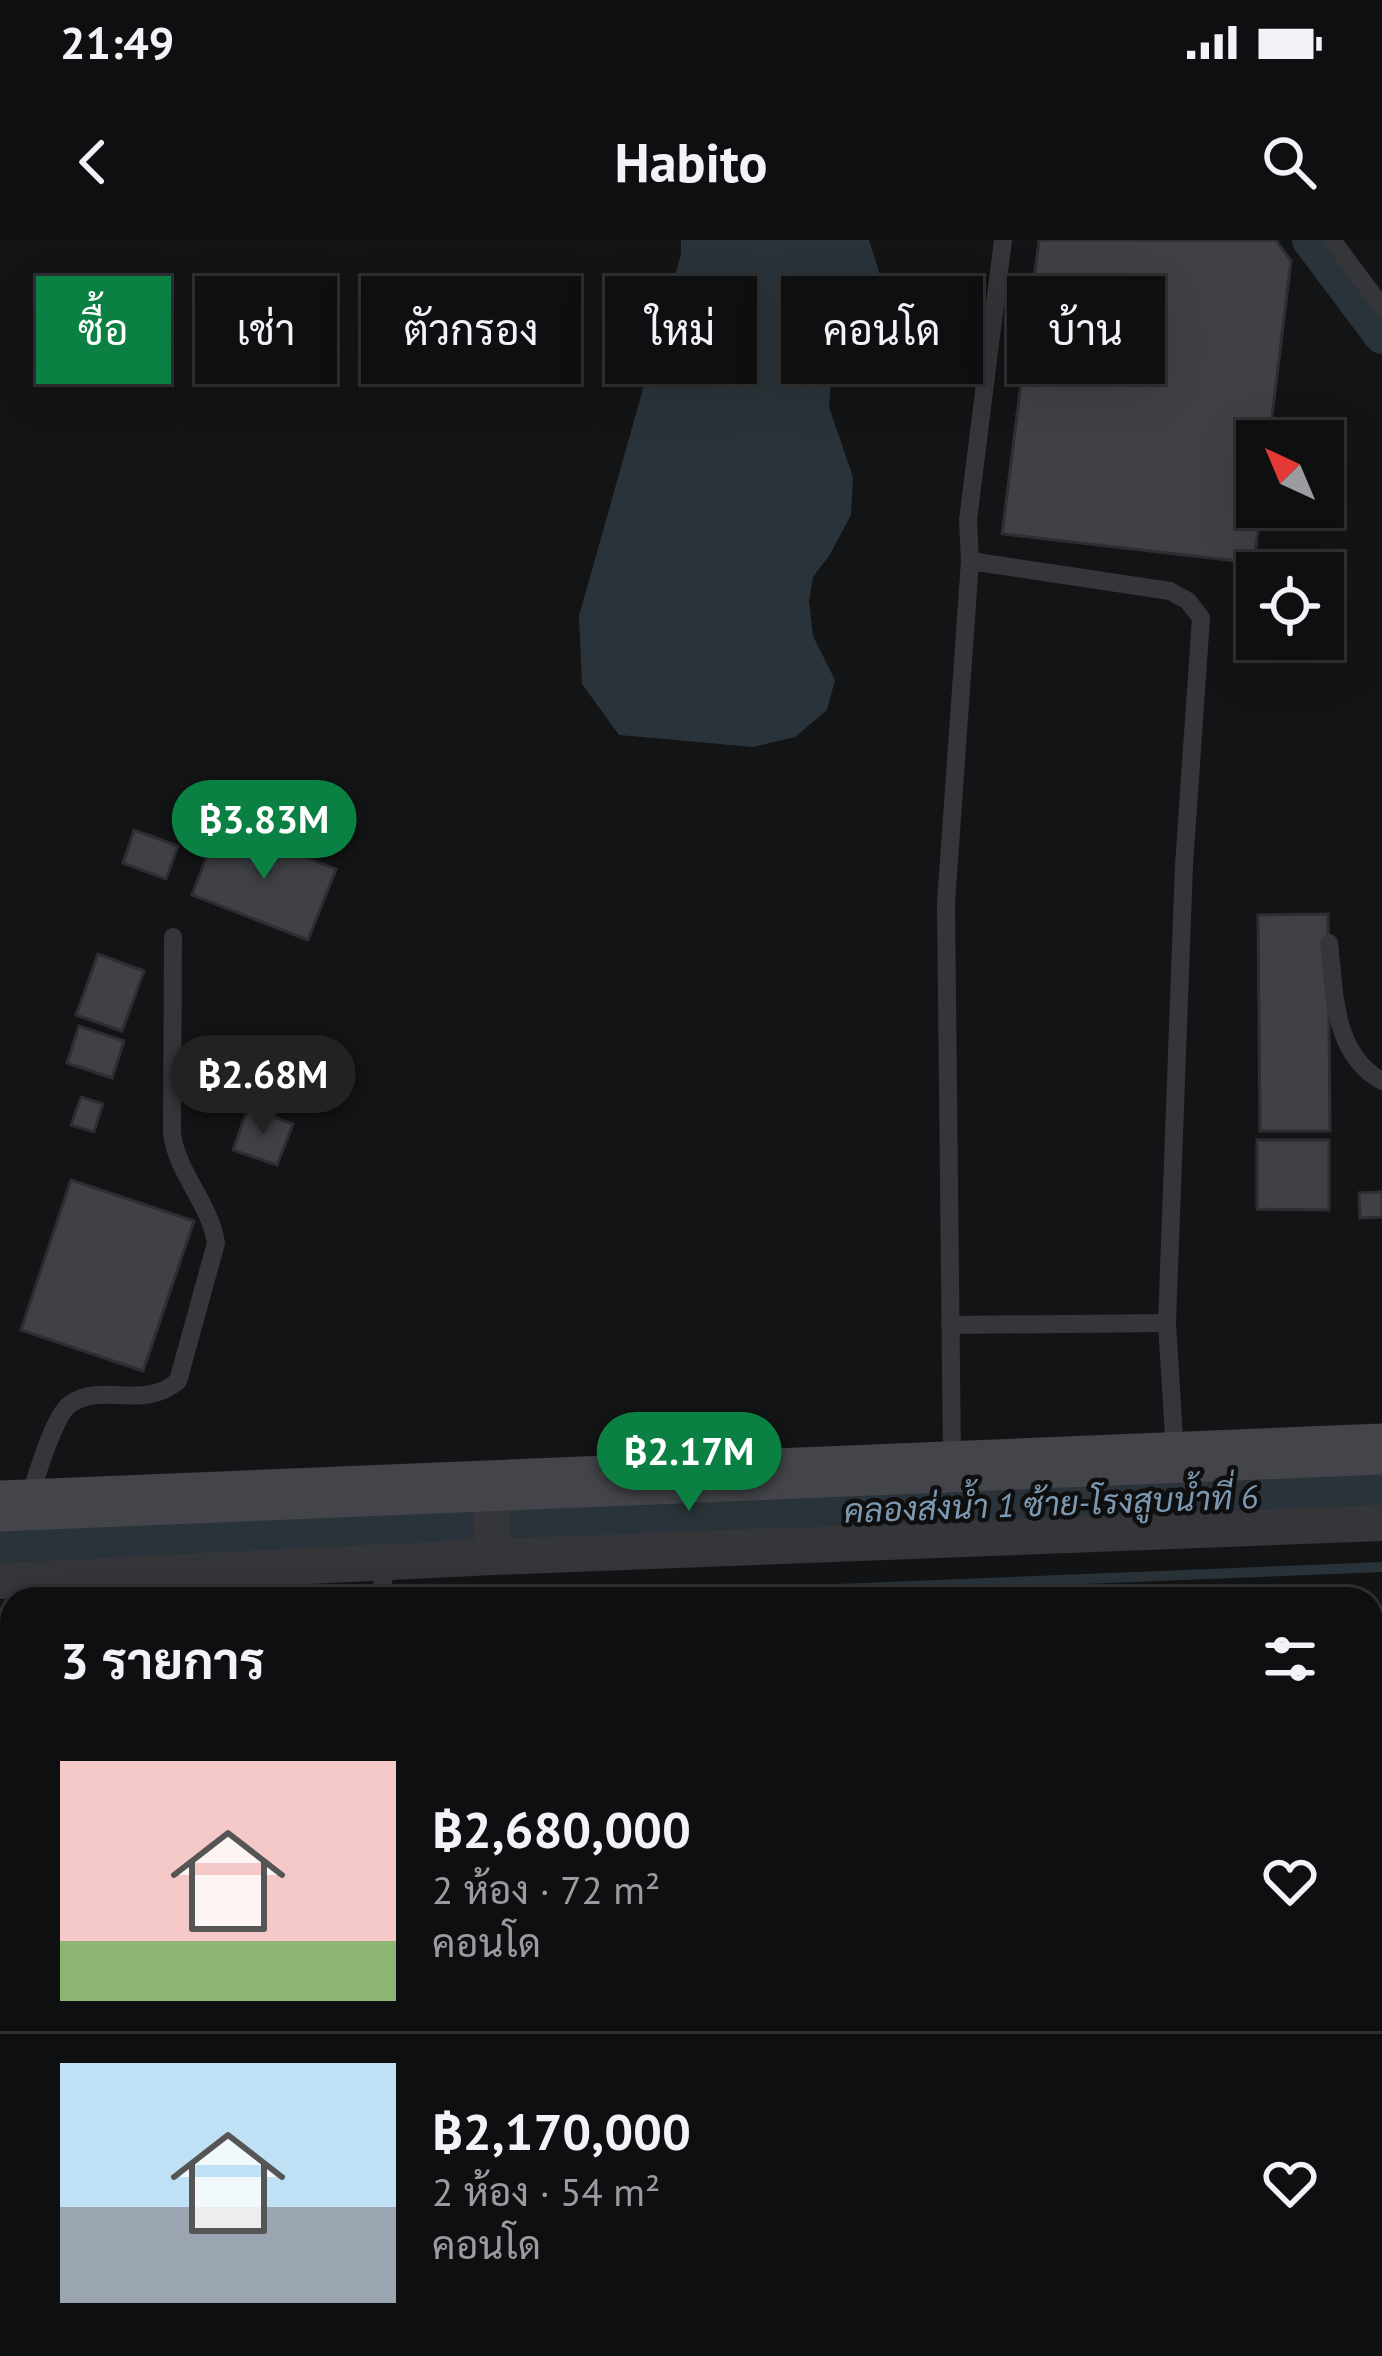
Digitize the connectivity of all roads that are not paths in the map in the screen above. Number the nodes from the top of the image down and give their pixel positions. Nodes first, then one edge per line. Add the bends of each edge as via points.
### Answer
1 (1004, 240) edge
2 (1332, 240) edge
3 (1382, 308) edge
4 (970, 561) junction
5 (172, 937) dead end
6 (1329, 943) dead end
7 (1382, 1081) edge
8 (1167, 1323) junction
9 (950, 1325) junction
10 (1382, 1449) edge
11 (1176, 1459) junction
12 (952, 1466) junction
13 (13, 1506) edge
14 (1382, 1523) edge
15 (492, 1524) junction
16 (387, 1562) junction
17 (0, 1581) edge
18 (382, 1587) edge

1 - 4 lane via 968,520
2 - 3 lane
4 - 8 lane via 1170,591 1201,618
4 - 9 lane via 946,903
5 - 13 lane via 175,1156 213,1222 216,1243 178,1381 155,1395 70,1403
6 - 7 lane via 1341,1035
8 - 9 lane
8 - 11 lane
9 - 12 lane
10 - 11 main road
11 - 12 main road
12 - 15 main road
13 - 15 main road
14 - 15 street
15 - 16 street
16 - 17 street
16 - 18 lane

